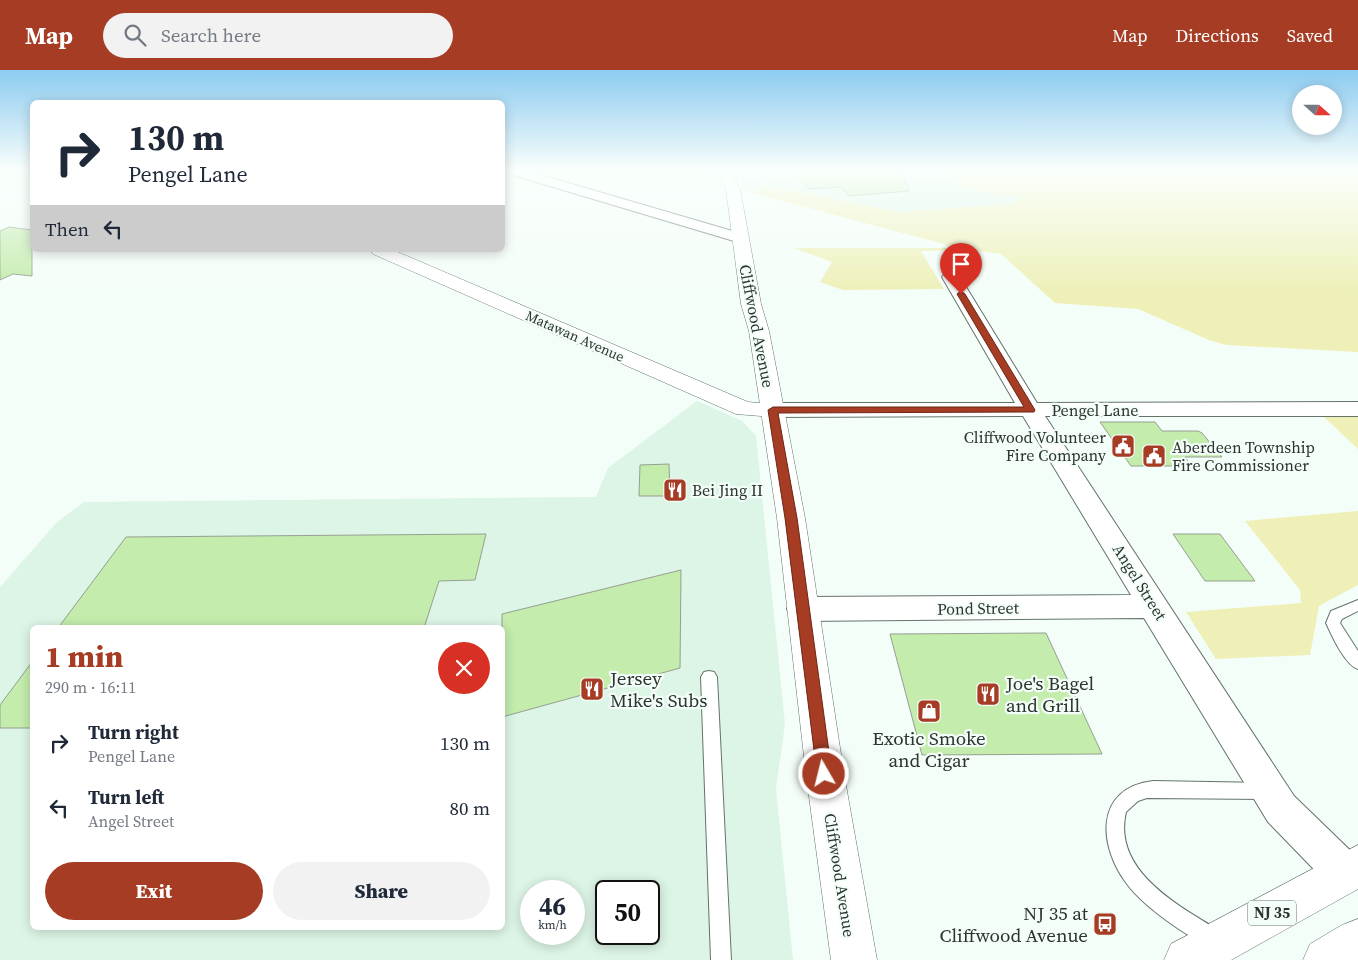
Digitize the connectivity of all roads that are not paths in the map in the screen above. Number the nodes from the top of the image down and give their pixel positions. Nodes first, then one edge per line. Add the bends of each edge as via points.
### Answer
1 (651, 212) edge
2 (736, 212) edge
3 (740, 238) junction
4 (384, 252) edge
5 (951, 277) dead end
6 (1358, 409) edge
7 (773, 410) junction
8 (1030, 410) junction
9 (1358, 605) edge
10 (1154, 606) junction
11 (802, 609) junction
12 (1358, 663) edge
13 (709, 677) dead end
14 (1270, 791) junction
15 (1352, 870) edge
16 (1358, 941) edge
17 (1203, 951) edge
18 (721, 960) edge
19 (854, 960) edge
20 (1326, 960) edge

1 - 3 street
2 - 3 main road, Cliffwood Avenue
3 - 7 main road, Cliffwood Avenue
4 - 7 main road, Matawan Avenue via 744,408
5 - 8 street, Angel Street
6 - 8 street, Pengel Lane
7 - 8 street, Pengel Lane
7 - 11 main road, Cliffwood Avenue
8 - 10 street, Angel Street
9 - 12 lane via 1336,615 1333,623
10 - 11 street, Pond Street
10 - 14 street, Angel Street
11 - 19 main road, Cliffwood Avenue
13 - 18 lane
14 - 15 street, Angel Street via 1292,821
14 - 17 lane via 1142,791 1122,802 1116,812 1117,847 1130,872 1144,891
15 - 17 main road, NJ 35
16 - 20 main road

